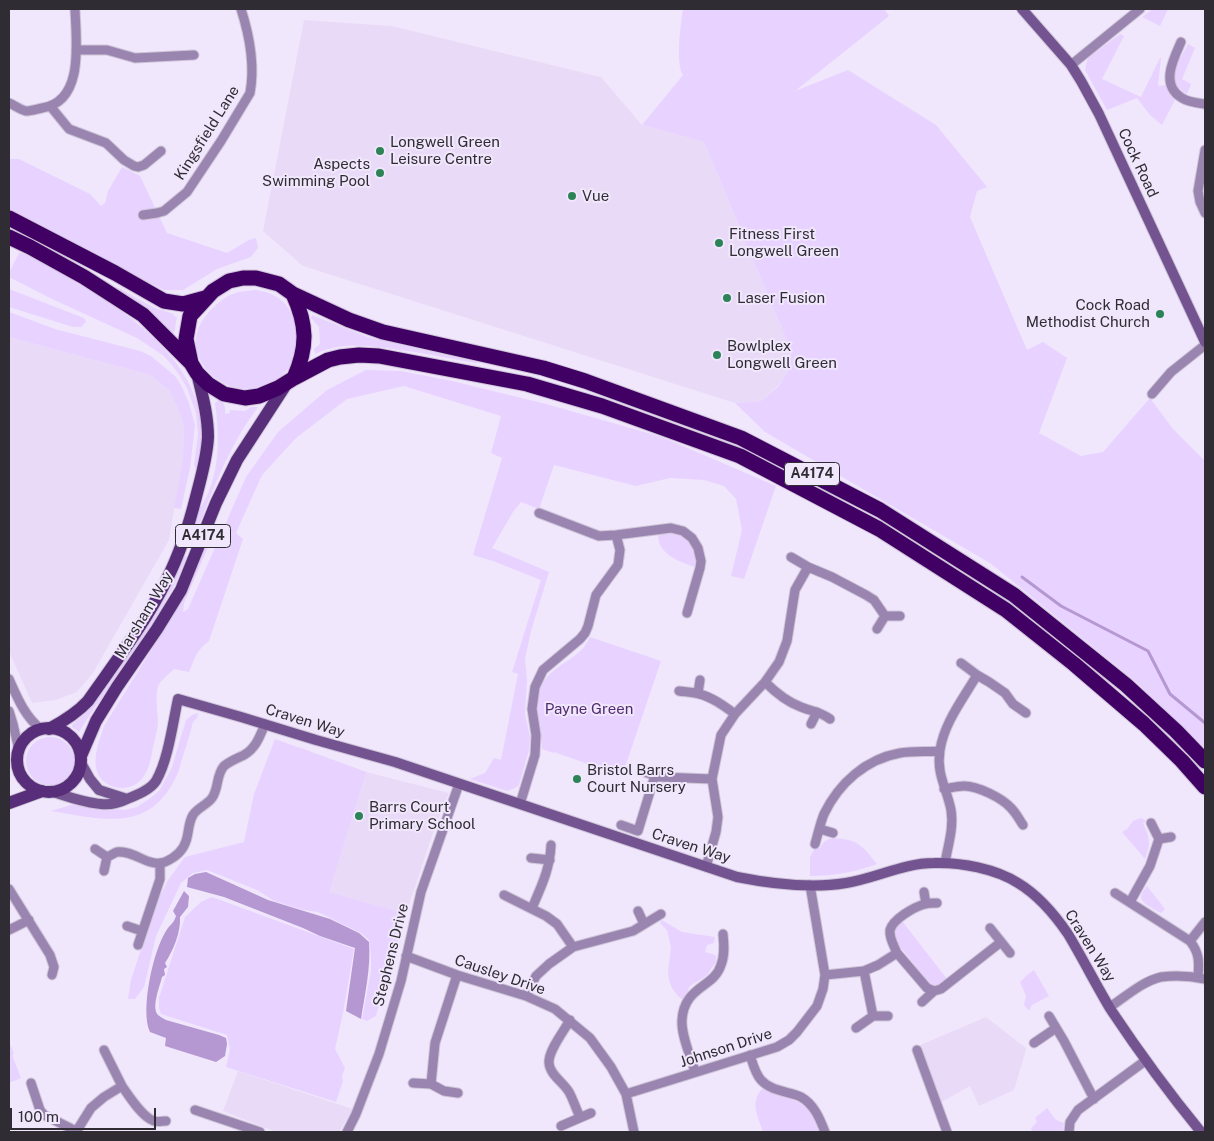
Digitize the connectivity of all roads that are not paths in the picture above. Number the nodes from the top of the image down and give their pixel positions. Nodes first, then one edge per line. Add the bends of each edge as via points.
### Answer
1 (75, 9) edge
2 (241, 9) edge
3 (1022, 9) edge
4 (1138, 9) edge
5 (1181, 42) dead end
6 (76, 50) junction
7 (194, 54) dead end
8 (1071, 66) junction
9 (9, 103) edge
10 (1205, 104) edge
11 (51, 107) junction
12 (161, 151) dead end
13 (1205, 154) edge
14 (1205, 214) edge
15 (143, 215) dead end
16 (9, 218) edge
17 (9, 237) edge
18 (293, 294) junction
19 (205, 298) junction
20 (1205, 344) edge
21 (194, 368) junction
22 (290, 380) junction
23 (1152, 394) dead end
24 (540, 513) dead end
25 (616, 535) junction
26 (792, 557) dead end
27 (808, 567) junction
28 (686, 613) dead end
29 (885, 616) junction
30 (900, 616) dead end
31 (878, 629) dead end
32 (961, 663) dead end
33 (976, 675) junction
34 (9, 679) edge
35 (700, 680) dead end
36 (765, 682) junction
37 (679, 691) dead end
38 (698, 693) junction
39 (9, 711) edge
40 (817, 712) junction
41 (1026, 713) dead end
42 (735, 714) junction
43 (830, 719) dead end
44 (265, 724) junction
45 (811, 724) dead end
46 (45, 729) junction
47 (939, 751) junction
48 (18, 753) junction
49 (81, 759) junction
50 (1205, 761) edge
51 (9, 770) edge
52 (644, 772) dead end
53 (655, 775) junction
54 (712, 779) junction
55 (460, 784) junction
56 (1205, 786) edge
57 (944, 789) junction
58 (48, 792) junction
59 (127, 799) junction
60 (9, 803) edge
61 (520, 804) junction
62 (1151, 822) dead end
63 (621, 825) dead end
64 (1024, 825) dead end
65 (820, 829) junction
66 (833, 833) dead end
67 (1171, 838) dead end
68 (1160, 840) junction
69 (815, 844) dead end
70 (551, 845) dead end
71 (95, 849) dead end
72 (107, 858) junction
73 (531, 858) dead end
74 (550, 860) junction
75 (160, 863) junction
76 (944, 863) junction
77 (706, 867) junction
78 (104, 871) dead end
79 (810, 885) junction
80 (9, 889) edge
81 (924, 892) dead end
82 (1115, 894) dead end
83 (504, 895) dead end
84 (1130, 902) junction
85 (937, 903) dead end
86 (926, 904) junction
87 (532, 908) junction
88 (638, 911) dead end
89 (661, 914) dead end
90 (29, 920) junction
91 (1205, 922) edge
92 (644, 924) junction
93 (127, 926) dead end
94 (990, 928) dead end
95 (9, 930) edge
96 (142, 931) junction
97 (724, 934) dead end
98 (1190, 941) junction
99 (1001, 942) junction
100 (138, 945) dead end
101 (573, 947) junction
102 (897, 953) junction
103 (1010, 953) dead end
104 (406, 956) junction
105 (864, 971) junction
106 (52, 975) dead end
107 (457, 975) junction
108 (825, 975) junction
109 (1202, 978) edge
110 (934, 991) junction
111 (526, 996) junction
112 (922, 1002) dead end
113 (1110, 1007) junction
114 (874, 1016) junction
115 (888, 1016) dead end
116 (1049, 1016) dead end
117 (570, 1020) junction
118 (856, 1028) dead end
119 (1056, 1028) junction
120 (1034, 1043) dead end
121 (104, 1050) dead end
122 (917, 1050) dead end
123 (750, 1055) junction
124 (1146, 1061) junction
125 (696, 1072) junction
126 (31, 1083) dead end
127 (413, 1083) dead end
128 (431, 1084) junction
129 (122, 1086) junction
130 (458, 1093) dead end
131 (626, 1094) junction
132 (1094, 1099) junction
133 (195, 1110) dead end
134 (591, 1113) dead end
135 (580, 1117) junction
136 (166, 1121) dead end
137 (561, 1126) dead end
138 (76, 1132) edge
139 (260, 1132) edge
140 (347, 1132) edge
141 (634, 1132) edge
142 (825, 1132) edge
143 (947, 1132) edge
144 (1069, 1132) edge
145 (1201, 1132) edge

1 - 6 street
2 - 15 street, Kingsfield Lane via 250,41 250,93 187,192 164,211
3 - 8 street, Cock Road
4 - 8 street
5 - 10 street via 1171,64 1171,85 1183,99
6 - 7 street via 108,50 135,58
6 - 11 street via 74,81 63,99
8 - 20 street, Cock Road via 1099,114
9 - 11 street via 26,111
11 - 12 street via 68,129 106,143 134,166 144,164
13 - 14 street via 1198,191
16 - 19 highway, A4174 via 164,301 183,304
17 - 21 highway, A4174 via 84,277 143,315
18 - 19 highway, A4174 via 279,284 243,278 228,281
18 - 22 highway, A4174 via 304,328 304,350
18 - 50 highway, A4174 via 384,332 543,368 741,438 880,510 1014,595 1126,685
19 - 21 highway, A4174 via 190,316 186,340
20 - 23 street via 1171,372
21 - 22 highway, A4174 via 208,384 224,394 245,398 259,396
21 - 46 main road, Marsham Way / A4174 via 206,413 205,462 167,580 145,619 88,701 68,718
22 - 49 main road, Marsham Way / A4174 via 237,460 216,503 182,590 96,721
22 - 56 highway, A4174 via 328,360 359,355 379,356 527,384 602,406 740,456 879,528 1006,610 1144,724
24 - 25 street via 600,536
25 - 28 street via 671,528 692,538 701,561
25 - 61 street via 620,550 618,565 596,595 585,633 543,670 535,687 532,709 535,755
26 - 27 street
27 - 29 street via 874,600
27 - 36 street via 794,590 787,641 779,662
29 - 30 street
29 - 31 street
32 - 33 street
33 - 41 street via 1005,693 1012,704
33 - 47 street via 953,715
34 - 46 street via 28,715
35 - 38 street
36 - 40 street via 789,702
36 - 42 street
37 - 38 street
38 - 42 street
39 - 48 street
40 - 43 street
40 - 45 street
42 - 54 street via 722,735
44 - 55 street, Craven Way
44 - 59 street, Craven Way via 178,699 165,759 155,782
44 - 75 street via 256,745 224,767 212,799 192,816 181,850 173,858
46 - 48 main road, A4174 via 32,733
46 - 49 main road via 66,733 77,745
47 - 57 street
47 - 65 street via 897,754 865,765 830,803
48 - 51 main road, A4174
48 - 58 main road via 24,780 32,787
49 - 58 main road, A4174 via 79,774 72,783
49 - 59 street via 99,790
52 - 53 street
53 - 54 street
53 - 63 street via 638,831
54 - 77 street via 718,817
55 - 61 street, Craven Way
55 - 104 street, Stephens Drive via 421,892
57 - 64 street via 964,786 988,793 1011,808
57 - 76 street via 952,828
58 - 59 street, Craven Way via 101,804 117,804
58 - 60 main road, A4174
61 - 77 street, Craven Way
62 - 68 street
65 - 66 street
65 - 69 street
67 - 68 street
68 - 84 street
70 - 74 street
71 - 72 street
72 - 75 street via 117,852
72 - 78 street
73 - 74 street
74 - 87 street
75 - 96 street via 160,879
76 - 79 street, Craven Way via 916,864 846,883
76 - 113 street, Craven Way via 984,868 1018,882 1033,894 1068,934
77 - 79 street, Craven Way via 768,883
79 - 108 street, Johnson Drive
80 - 90 street
81 - 86 street
82 - 84 street
83 - 87 street
84 - 98 street
85 - 86 street
86 - 102 street via 895,921 890,931
87 - 101 street via 557,924
88 - 92 street
89 - 92 street
90 - 95 street
90 - 106 street via 50,955 54,967
91 - 98 street
92 - 101 street via 633,931
93 - 96 street
94 - 99 street
96 - 100 street
97 - 125 street via 721,966 713,978 693,994 683,1013 682,1030
98 - 109 street via 1196,948
99 - 103 street
99 - 110 street via 941,989
101 - 111 street via 536,976
102 - 105 street
102 - 110 street via 927,988
104 - 107 street, Causley Drive
104 - 140 street, Stephens Drive via 379,1054
105 - 108 street
105 - 114 street
107 - 111 street, Causley Drive
107 - 128 street via 436,1043
108 - 123 street, Johnson Drive via 816,1006 797,1032 777,1046
109 - 113 street via 1179,975 1160,978
110 - 112 street
111 - 117 street, Causley Drive via 556,1009
113 - 124 street, Craven Way
114 - 115 street
114 - 118 street
116 - 119 street
117 - 131 street, Causley Drive via 590,1038
117 - 135 street via 551,1052 549,1062 552,1072 569,1092
119 - 120 street
119 - 132 street
121 - 129 street
122 - 143 street
123 - 125 street, Johnson Drive
123 - 142 street via 762,1082 801,1097 820,1119
124 - 132 street
124 - 145 street, Craven Way
125 - 131 street, Johnson Drive
126 - 138 street via 44,1115
127 - 128 street
128 - 130 street via 444,1091
129 - 136 street via 149,1118 156,1122
129 - 138 street via 91,1108
131 - 141 street, Causley Drive
132 - 144 street via 1074,1115
133 - 139 street
134 - 135 street
135 - 137 street

